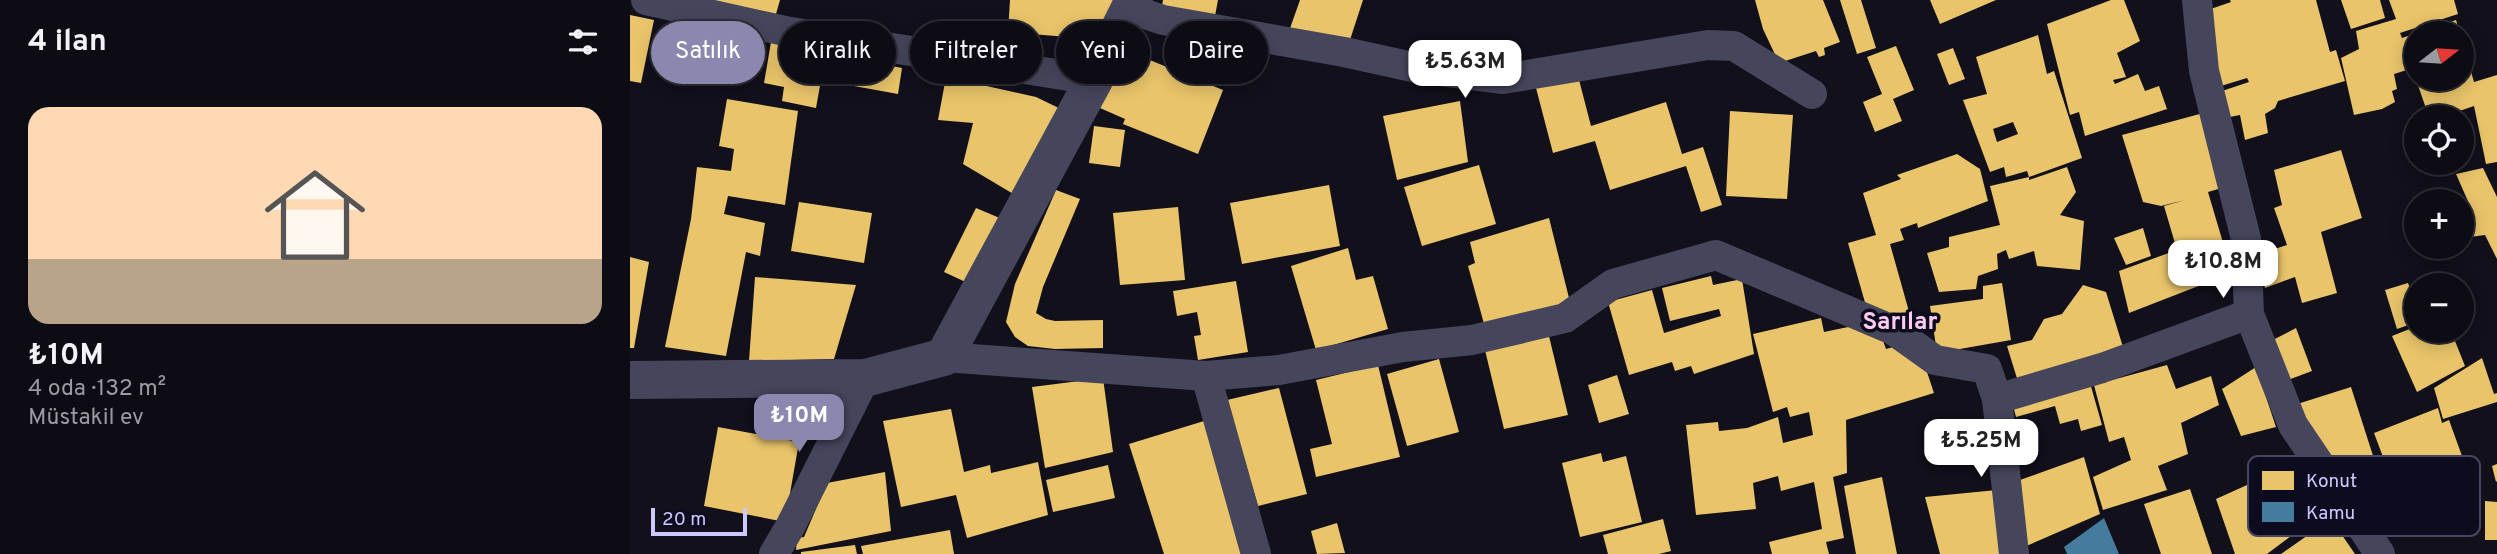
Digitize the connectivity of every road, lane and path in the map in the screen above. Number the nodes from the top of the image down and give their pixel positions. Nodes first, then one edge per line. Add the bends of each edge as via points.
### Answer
1 (646, 0) edge
2 (2197, 0) edge
3 (1132, 5) edge
4 (1124, 21) edge
5 (1056, 74) edge
6 (1092, 84) edge
7 (1812, 94) dead end
8 (2249, 314) junction
9 (944, 357) junction
10 (1206, 376) junction
11 (865, 378) junction
12 (630, 380) edge
13 (1997, 398) junction
14 (2314, 456) edge
15 (2368, 536) edge
16 (774, 554) edge
17 (1256, 554) edge
18 (2014, 554) edge
19 (2380, 554) edge

1 - 5 street via 785,31
2 - 8 street via 2204,71 2246,239
3 - 4 street
3 - 7 street via 1163,20 1416,68 1503,79 1708,45 1734,46
6 - 9 street
8 - 13 street via 2102,368
8 - 14 street via 2293,425
9 - 10 street
9 - 11 street
10 - 13 street via 1279,370 1472,340 1565,318 1613,284 1716,255 1893,330 1935,360 1987,369
10 - 17 street
11 - 12 street
11 - 16 street
13 - 18 street
15 - 19 street

